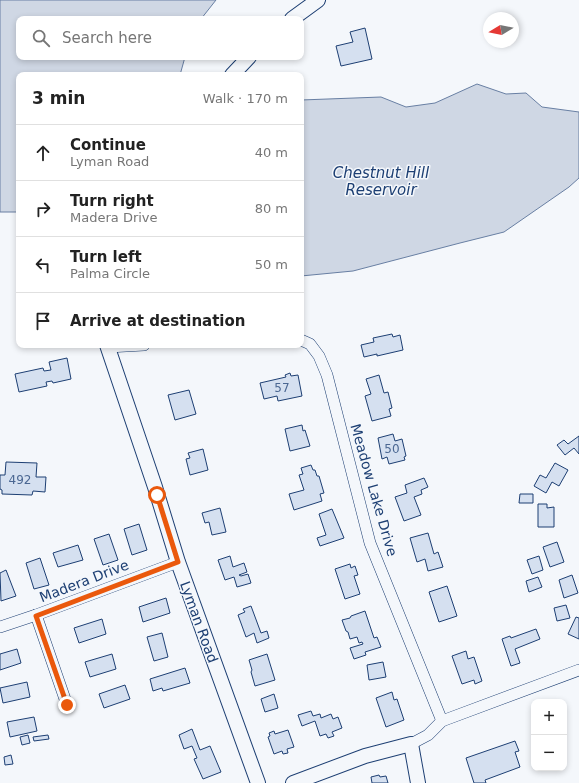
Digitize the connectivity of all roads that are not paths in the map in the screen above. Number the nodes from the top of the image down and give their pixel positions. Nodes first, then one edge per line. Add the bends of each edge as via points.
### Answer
1 (318, 0) edge
2 (296, 16) edge
3 (246, 60) edge
4 (235, 72) edge
5 (304, 341) edge
6 (108, 348) edge
7 (178, 562) junction
8 (36, 616) junction
9 (0, 627) edge
10 (579, 670) edge
11 (67, 705) dead end
12 (442, 721) junction
13 (411, 744) junction
14 (258, 783) edge
15 (293, 783) edge
16 (418, 783) edge

1 - 2 street
3 - 4 street
5 - 12 street, Meadow Lake Drive via 310,344 320,356 328,375 370,543
6 - 7 street, Lyman Road
7 - 8 street, Madera Drive
7 - 14 street, Lyman Road
8 - 9 street, Madera Drive
8 - 11 street
10 - 12 street
12 - 13 street via 428,735
13 - 15 street via 365,756
13 - 16 street

